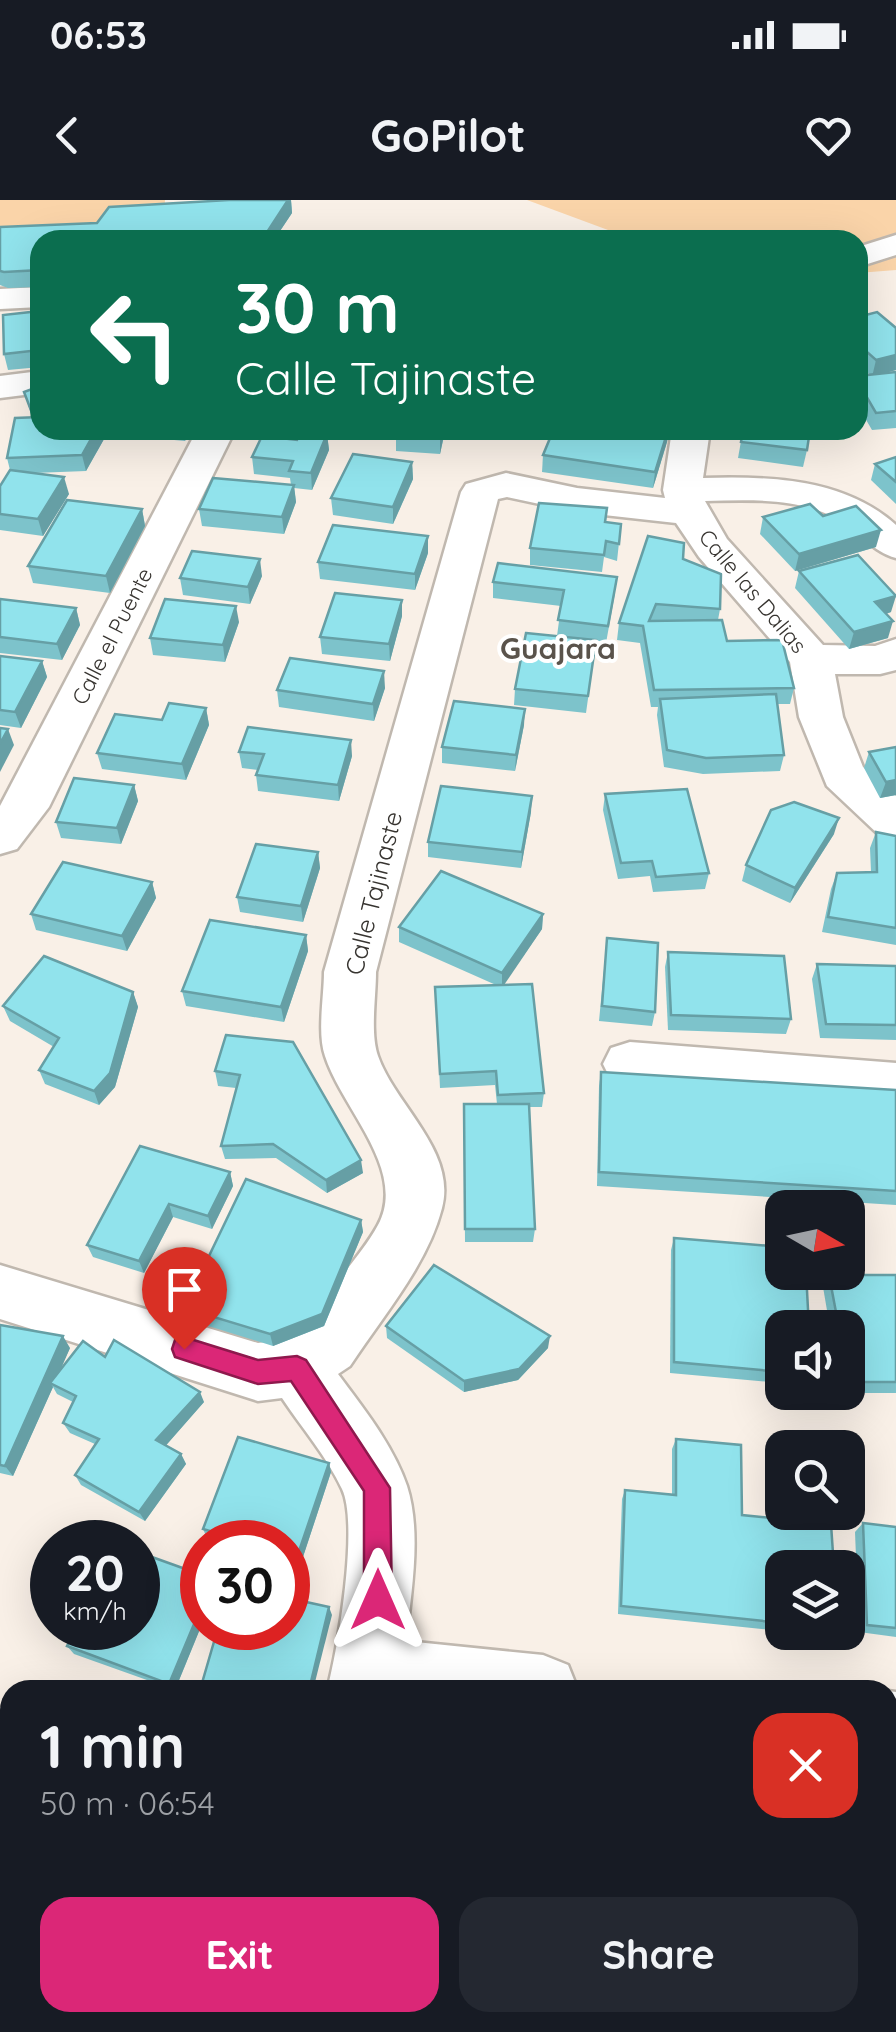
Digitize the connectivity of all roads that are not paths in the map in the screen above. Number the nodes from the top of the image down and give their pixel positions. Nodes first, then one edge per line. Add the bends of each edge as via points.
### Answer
1 (896, 245) edge
2 (868, 254) edge
3 (30, 297) edge
4 (0, 299) edge
5 (30, 383) edge
6 (0, 387) edge
7 (211, 440) edge
8 (690, 440) edge
9 (686, 501) junction
10 (896, 546) edge
11 (896, 653) edge
12 (810, 659) junction
13 (896, 823) edge
14 (0, 836) edge
15 (630, 1064) dead end
16 (896, 1086) edge
17 (0, 1292) edge
18 (297, 1368) junction
19 (365, 1680) edge

1 - 2 street
3 - 4 street
5 - 6 street
7 - 14 street, Calle el Puente via 26,807
8 - 9 street
9 - 10 street via 768,488 801,492 851,510
9 - 12 street, Calle las Dalias via 713,548
9 - 18 street, Calle Tajinaste via 576,500 506,485 480,492 350,972 350,1053 374,1106 401,1141 415,1204 402,1238 328,1346
11 - 12 street via 880,660
12 - 13 street, Calle las Dalias via 821,717 843,775
15 - 16 street
17 - 18 street via 258,1372
18 - 19 street via 377,1488 378,1600

